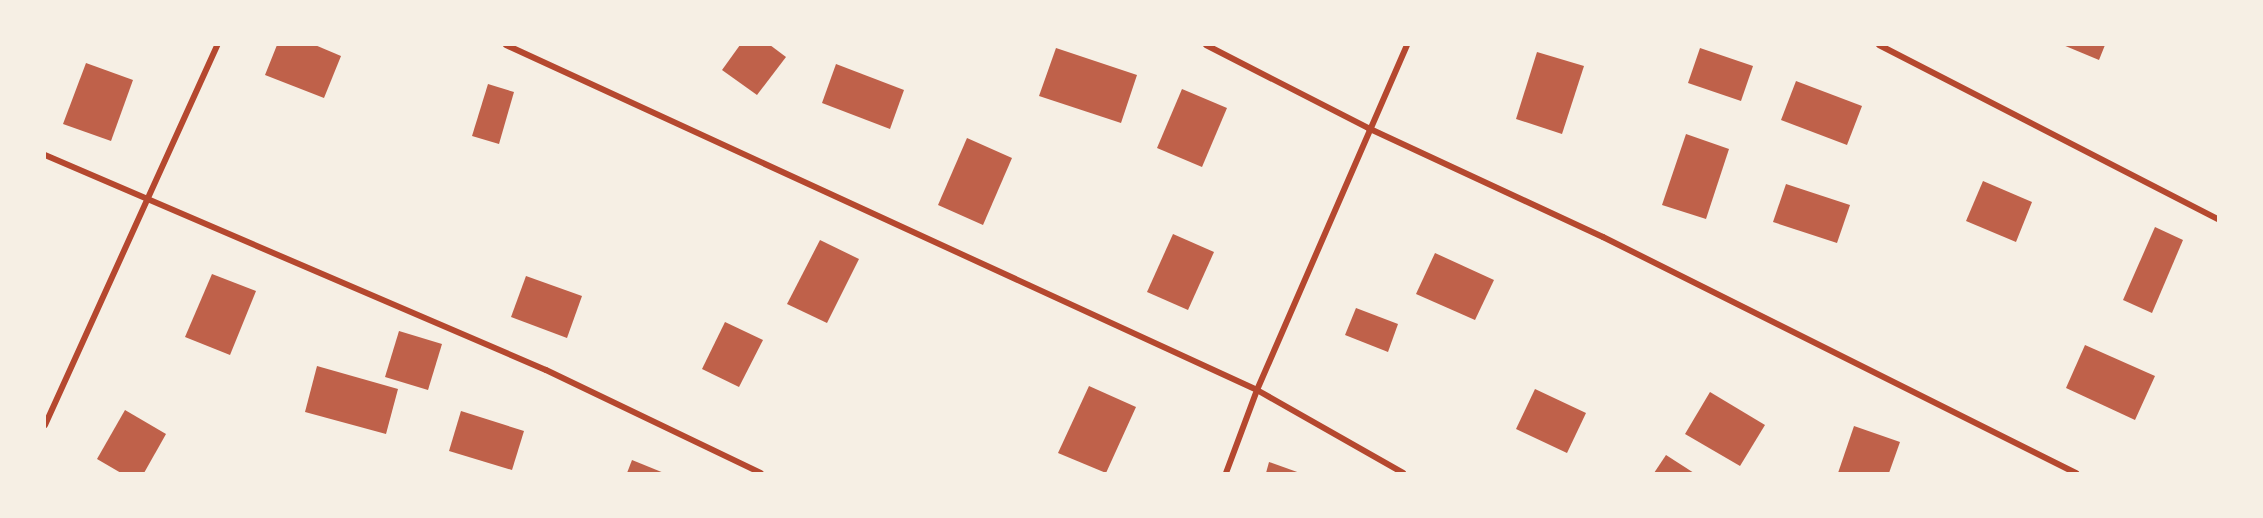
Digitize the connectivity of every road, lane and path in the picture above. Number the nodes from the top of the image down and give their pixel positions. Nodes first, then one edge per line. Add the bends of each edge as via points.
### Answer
1 (217, 45) edge
2 (506, 45) edge
3 (1206, 45) edge
4 (1407, 45) edge
5 (1879, 45) edge
6 (1368, 128) junction
7 (45, 155) edge
8 (146, 199) junction
9 (2218, 219) edge
10 (1257, 390) junction
11 (45, 425) edge
12 (761, 473) edge
13 (1226, 473) edge
14 (1403, 473) edge
15 (2076, 473) edge

1 - 8 street
2 - 10 street
3 - 6 street
4 - 6 street
5 - 9 street
6 - 10 street
6 - 15 street via 1603,237
7 - 8 street
8 - 11 street
8 - 12 street via 546,370
10 - 13 street
10 - 14 street

